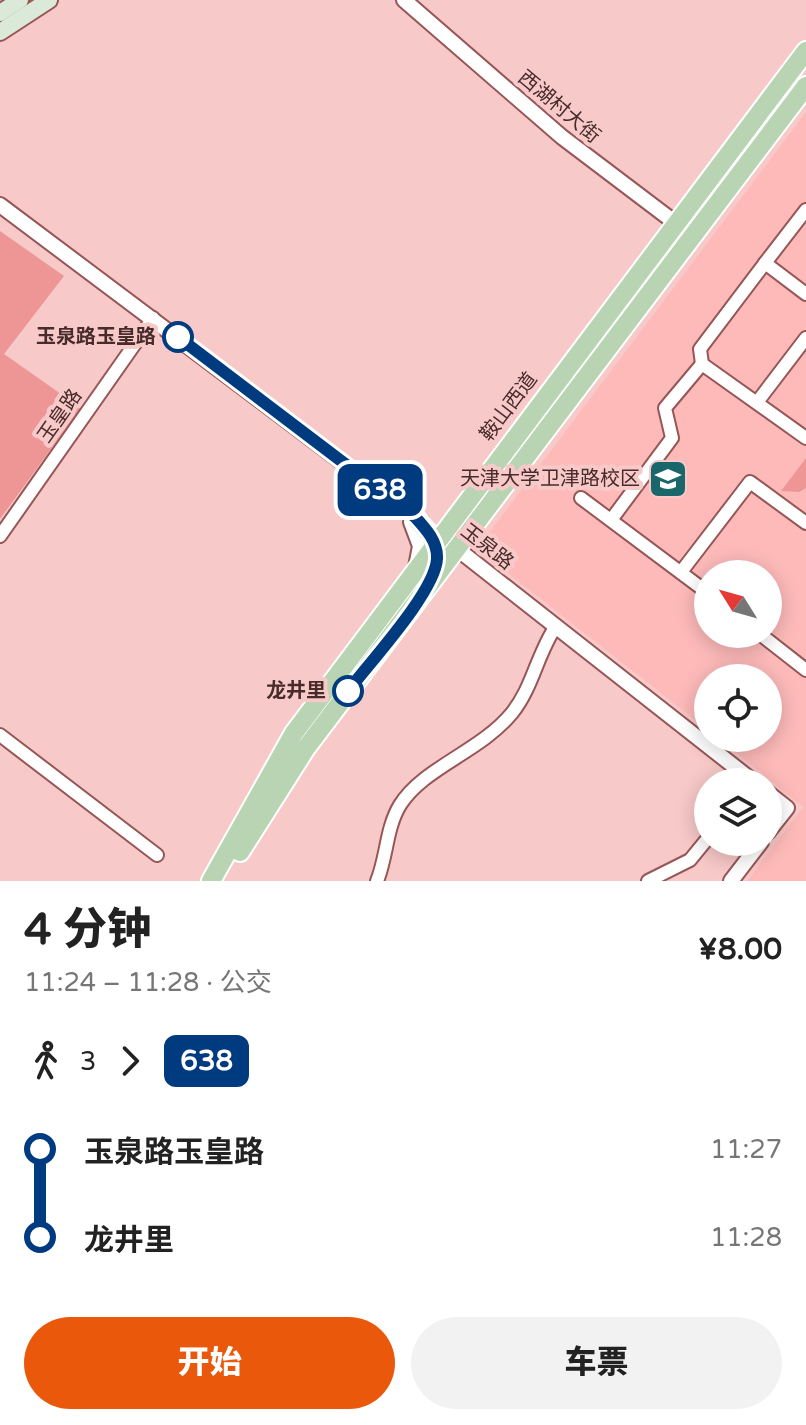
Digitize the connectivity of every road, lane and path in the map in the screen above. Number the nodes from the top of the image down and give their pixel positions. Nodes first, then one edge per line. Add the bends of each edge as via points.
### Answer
1 (20, 0) edge
2 (49, 0) edge
3 (404, 0) edge
4 (0, 13) edge
5 (0, 32) edge
6 (806, 51) edge
7 (806, 86) edge
8 (0, 205) edge
9 (806, 210) edge
10 (0, 213) edge
11 (674, 223) junction
12 (694, 237) junction
13 (765, 263) junction
14 (806, 294) edge
15 (151, 321) junction
16 (806, 338) edge
17 (702, 364) junction
18 (758, 401) junction
19 (806, 438) edge
20 (581, 498) dead end
21 (413, 519) junction
22 (611, 520) junction
23 (806, 523) edge
24 (0, 536) edge
25 (436, 539) junction
26 (456, 551) junction
27 (416, 569) junction
28 (681, 572) junction
29 (432, 582) junction
30 (694, 582) edge
31 (554, 629) junction
32 (778, 648) edge
33 (806, 670) edge
34 (0, 735) edge
35 (729, 768) edge
36 (782, 808) edge
37 (782, 809) edge
38 (785, 811) junction
39 (782, 815) edge
40 (157, 855) dead end
41 (694, 855) edge
42 (750, 856) edge
43 (211, 881) edge
44 (223, 881) edge
45 (377, 881) edge
46 (648, 881) edge
47 (731, 881) edge

1 - 4 main road
2 - 5 main road
3 - 11 street, 西湖村大街 via 562,137
6 - 11 main road, 鞍山西道
7 - 12 main road
8 - 15 street
9 - 13 street
10 - 15 street
11 - 12 street, 西湖村大街
11 - 25 main road, 鞍山西道
12 - 26 main road
13 - 14 street
13 - 17 street via 700,349
15 - 21 street
15 - 24 street, 玉皇路
16 - 18 street
17 - 18 street
17 - 22 street via 665,408 672,438
18 - 19 street
20 - 22 street
21 - 25 main road
21 - 27 street via 420,546
22 - 28 street
23 - 28 street via 750,482
25 - 26 street, 玉泉路
25 - 27 main road, 鞍山西道
25 - 29 main road
26 - 29 main road
26 - 31 street, 玉泉路
27 - 43 main road, 鞍山西道 via 294,733
28 - 30 street
29 - 44 main road via 289,772
31 - 35 street, 玉泉路
31 - 45 street via 512,712 481,743 430,774 399,806
32 - 33 street
34 - 40 street
36 - 38 street
37 - 38 street
38 - 39 street
41 - 46 street
42 - 47 street

